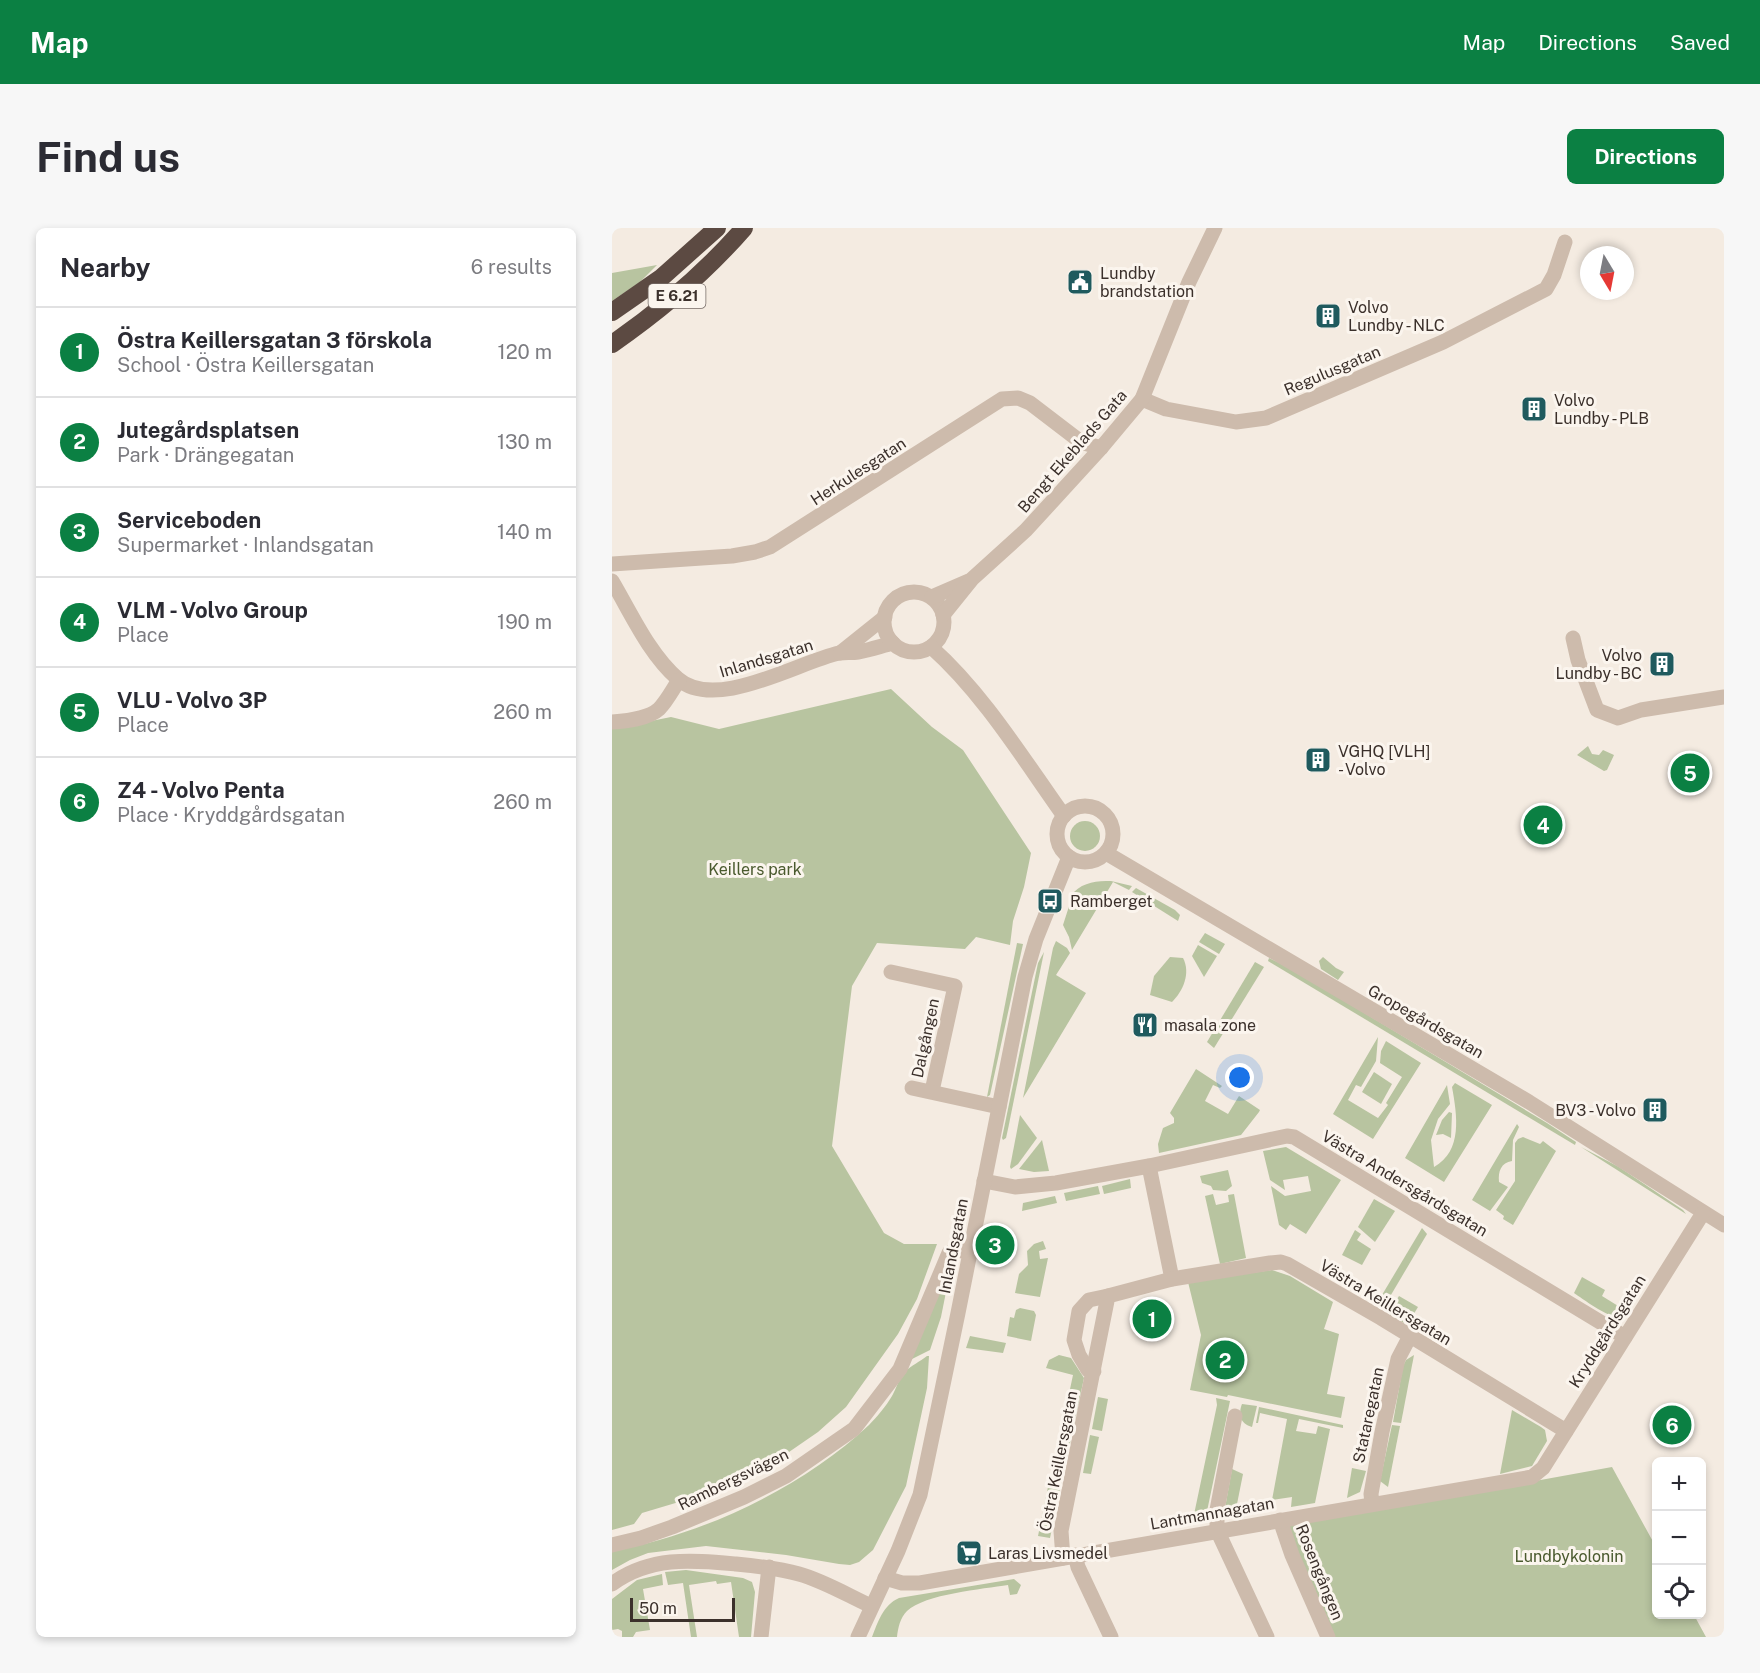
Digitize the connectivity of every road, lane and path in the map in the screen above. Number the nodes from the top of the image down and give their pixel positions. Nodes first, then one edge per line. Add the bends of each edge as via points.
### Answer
1 (717, 228) edge
2 (744, 228) edge
3 (1215, 228) edge
4 (1565, 242) dead end
5 (612, 312) edge
6 (612, 344) edge
7 (1142, 399) junction
8 (1101, 448) junction
9 (612, 564) edge
10 (972, 579) junction
11 (612, 581) edge
12 (932, 597) junction
13 (944, 615) junction
14 (885, 617) junction
15 (1573, 638) dead end
16 (893, 643) junction
17 (931, 647) junction
18 (840, 653) junction
19 (679, 680) junction
20 (1724, 697) edge
21 (612, 722) edge
22 (1064, 816) junction
23 (1106, 853) junction
24 (1069, 857) junction
25 (891, 972) dead end
26 (912, 1088) dead end
27 (932, 1092) junction
28 (999, 1107) junction
29 (1149, 1166) junction
30 (984, 1181) junction
31 (1703, 1213) junction
32 (1724, 1225) edge
33 (970, 1252) junction
34 (1172, 1279) junction
35 (1108, 1296) junction
36 (1410, 1336) junction
37 (1625, 1337) junction
38 (1094, 1371) junction
39 (1235, 1416) dead end
40 (1566, 1431) junction
41 (1543, 1468) joint
42 (1372, 1503) junction
43 (1280, 1520) junction
44 (1217, 1530) junction
45 (612, 1545) edge
46 (1073, 1556) junction
47 (769, 1568) junction
48 (885, 1578) junction
49 (612, 1584) edge
50 (871, 1605) junction
51 (761, 1637) edge
52 (858, 1637) edge
53 (1112, 1637) edge
54 (1267, 1637) edge
55 (1328, 1637) edge

1 - 5 highway, E 6.21 via 661,278
2 - 6 highway, E 6.21 via 673,300
3 - 7 street, Bengt Ekeblads Gata
4 - 7 street, Regulusgatan via 1546,289 1443,342 1266,418 1236,422 1166,409
7 - 8 street, Bengt Ekeblads Gata
8 - 9 street, Herkulesgatan via 1081,442 1030,403 1018,398 1002,399 770,547 732,556
8 - 10 street, Bengt Ekeblads Gata via 1026,530
10 - 12 street, Bengt Ekeblads Gata
10 - 13 street, Bengt Ekeblads Gata
11 - 19 street, Inlandsgatan via 649,643
12 - 13 street
12 - 14 street via 913,592 903,594 894,599
13 - 17 street via 943,632
14 - 16 street
14 - 18 street, Inlandsgatan
15 - 20 street via 1597,710 1618,718 1641,710
16 - 17 street via 911,651
16 - 18 street, Inlandsgatan
17 - 22 street via 968,685
18 - 19 street, Inlandsgatan via 790,672 717,691 690,687
19 - 21 street via 659,710
22 - 23 street via 1085,806 1103,813 1113,832
22 - 24 street via 1058,838
23 - 24 street via 1085,862
23 - 31 street, Gropegårdsgatan via 1528,1102
24 - 28 street, Inlandsgatan via 1025,977
25 - 27 street, Dalgången via 955,986
26 - 27 street, Dalgången
27 - 28 street, Dalgången
28 - 30 street, Inlandsgatan
29 - 30 street, Västra Andersgårdsgatan via 1015,1187
29 - 34 street
29 - 37 street, Västra Andersgårdsgatan via 1294,1137
30 - 33 street, Inlandsgatan
31 - 32 street, Gropegårdsgatan
31 - 37 street, Kryddgårdsgatan
33 - 45 street, Rambergsvägen via 949,1253 900,1369 854,1429 786,1476 744,1497 672,1527
33 - 48 street, Inlandsgatan via 920,1495
34 - 35 street, Östra Keillersgatan
34 - 36 street, Västra Keillersgatan via 1281,1262
35 - 38 street, Östra Keillersgatan
35 - 38 street, Östra Keillersgatan via 1084,1303 1076,1327 1074,1340 1079,1355 1088,1370
36 - 40 street, Västra Keillersgatan
36 - 42 street, Stataregatan via 1398,1359
37 - 40 street, Kryddgårdsgatan
38 - 46 street, Östra Keillersgatan via 1061,1531
39 - 44 street via 1217,1510
40 - 41 street, Kryddgårdsgatan
41 - 42 street, Lantmannagatan via 1527,1478
42 - 43 street, Lantmannagatan
43 - 44 street, Lantmannagatan
43 - 55 street, Rosengången
44 - 46 street, Lantmannagatan
44 - 54 street
46 - 48 street, Lantmannagatan via 920,1582 902,1583
46 - 53 street, Östra Keillersgatan
47 - 49 street via 675,1560 642,1568
47 - 50 street via 816,1580
47 - 51 street
48 - 50 street, Inlandsgatan
50 - 52 street, Inlandsgatan

